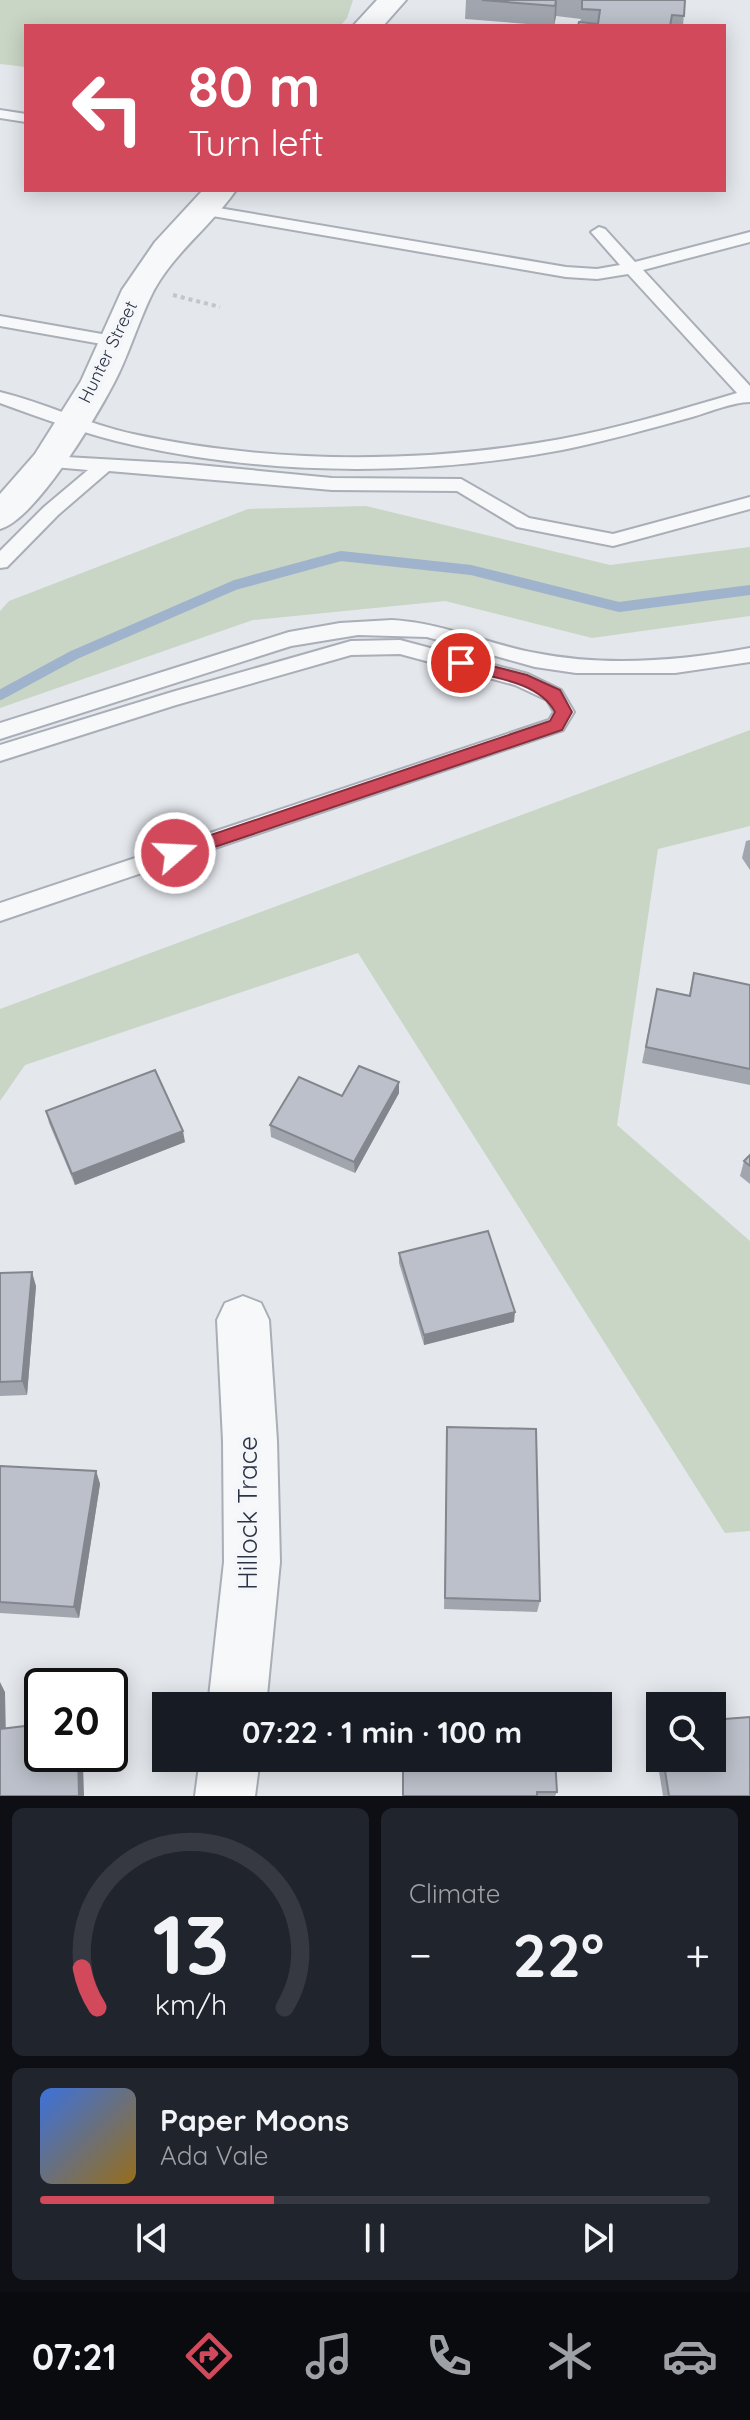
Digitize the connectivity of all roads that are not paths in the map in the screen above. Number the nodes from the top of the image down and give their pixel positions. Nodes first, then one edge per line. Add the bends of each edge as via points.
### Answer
1 (392, 0) edge
2 (369, 24) edge
3 (0, 114) edge
4 (24, 118) edge
5 (211, 200) edge
6 (599, 232) dead end
7 (750, 237) edge
8 (632, 268) junction
9 (0, 321) edge
10 (113, 341) junction
11 (750, 396) edge
12 (0, 397) edge
13 (73, 422) junction
14 (48, 462) junction
15 (104, 466) junction
16 (750, 503) edge
17 (0, 517) edge
18 (0, 562) edge
19 (750, 655) edge
20 (0, 731) edge
21 (0, 753) edge
22 (0, 912) edge
23 (243, 1320) dead end
24 (238, 1692) edge
25 (228, 1772) edge
26 (225, 1796) edge

1 - 2 street
3 - 4 lane
5 - 8 lane via 566,272
5 - 10 street, Hunter Street via 166,249
6 - 8 lane
7 - 8 lane
8 - 11 lane
9 - 10 lane
10 - 13 street, Hunter Street via 98,381
11 - 13 lane via 558,444 397,461 301,462 150,443
12 - 13 lane
13 - 14 street, Hunter Street
14 - 15 lane
14 - 17 street, Hunter Street
15 - 16 lane via 332,484 461,485 524,523 613,540
15 - 18 lane
19 - 20 lane via 669,669 624,669 550,663 427,630 334,629
21 - 22 lane via 351,648 400,647 521,679 554,695 564,712 556,725
23 - 24 street, Hillock Trace via 252,1562
25 - 26 street

